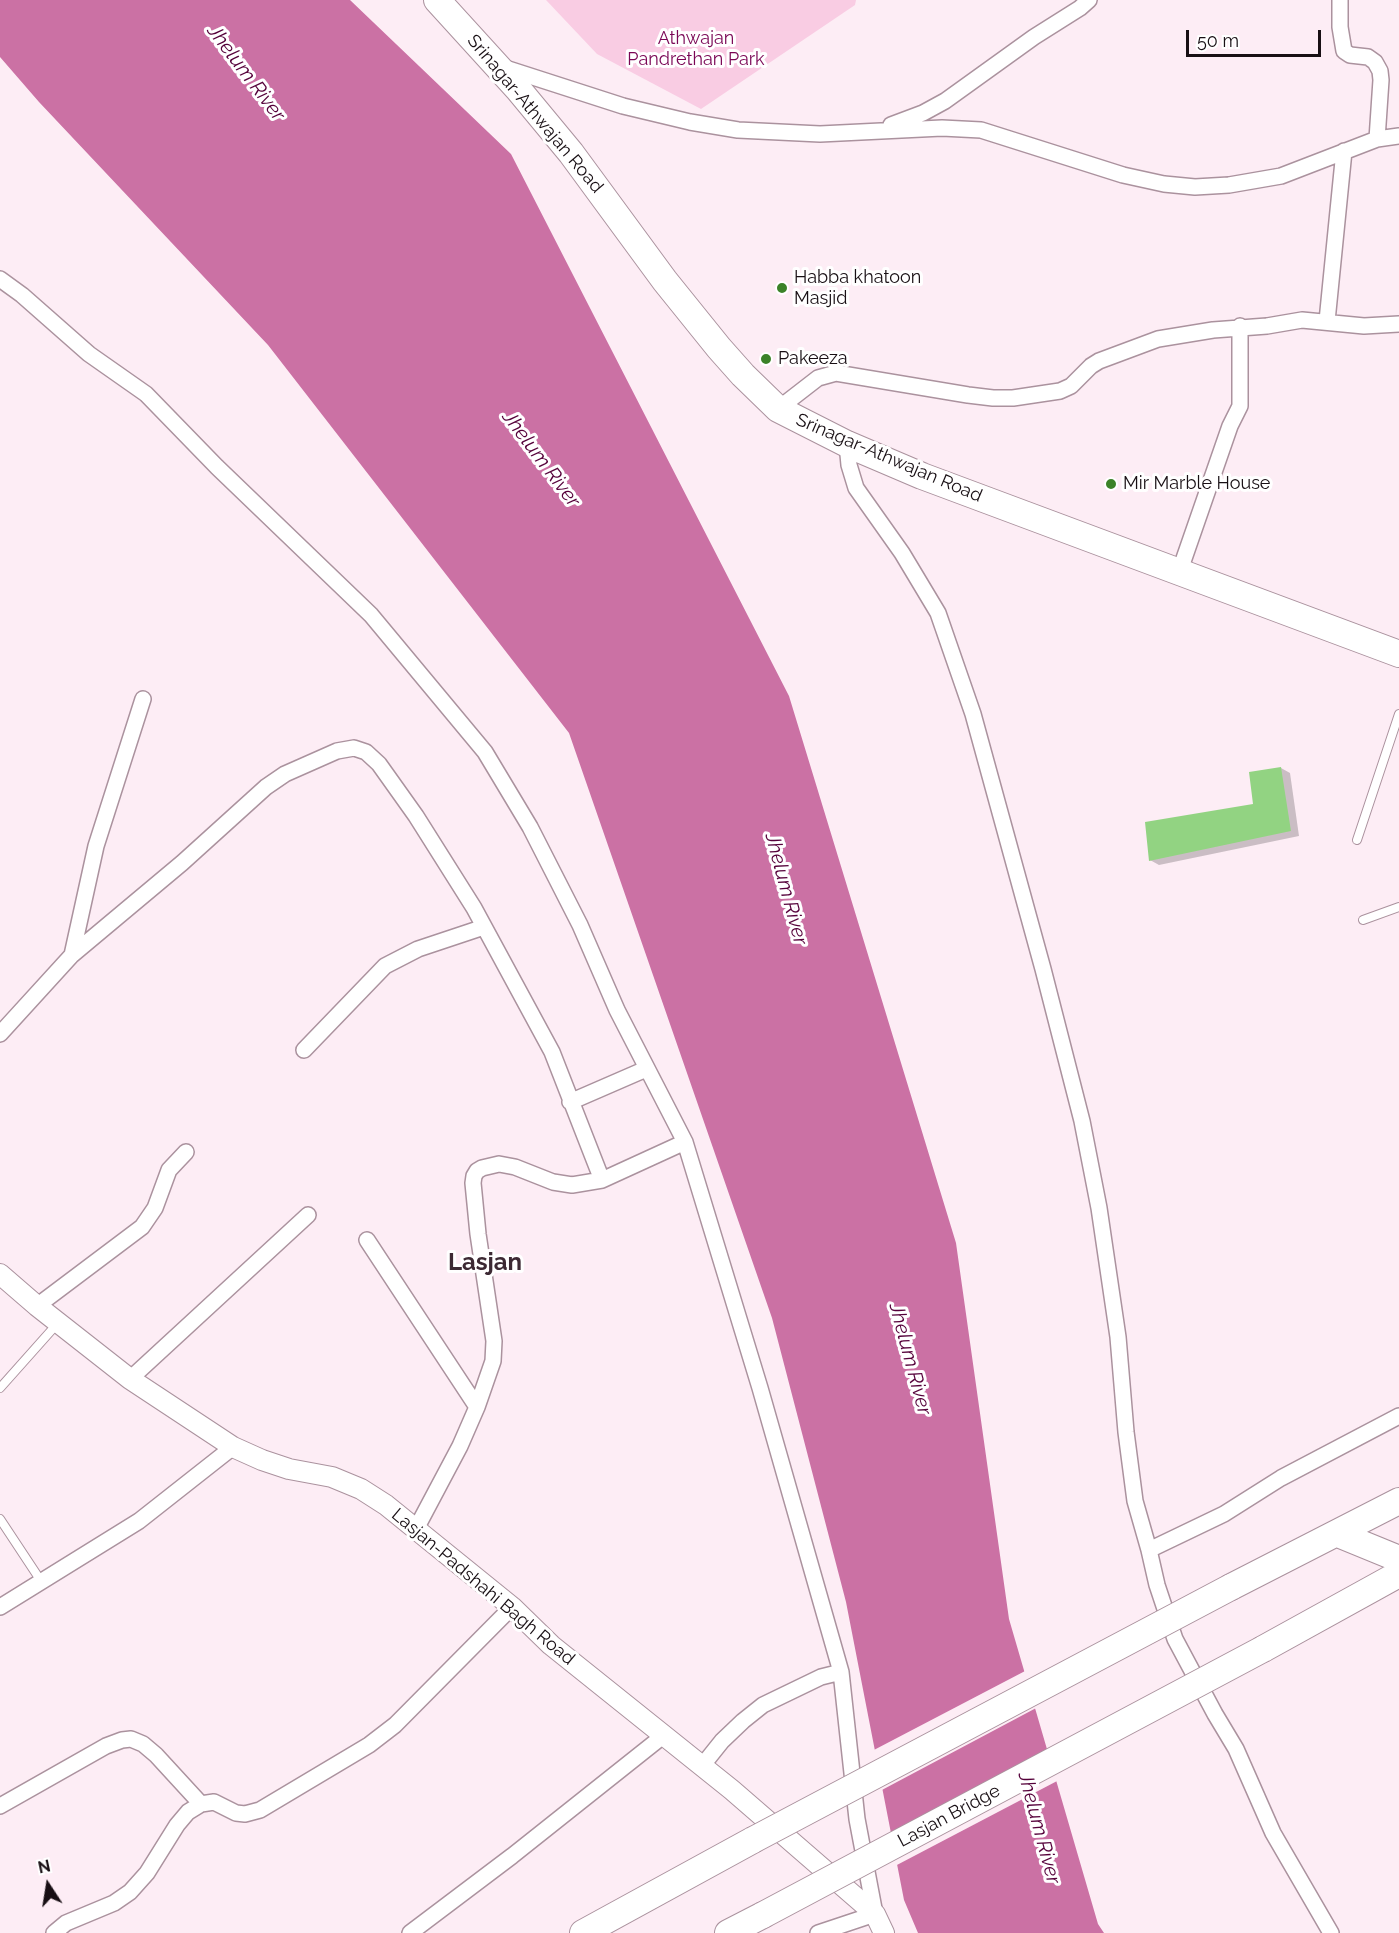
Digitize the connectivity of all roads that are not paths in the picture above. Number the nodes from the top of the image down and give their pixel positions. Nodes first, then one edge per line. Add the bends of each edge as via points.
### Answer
1 (437, 0) edge
2 (1089, 0) edge
3 (1340, 0) edge
4 (496, 65) junction
5 (877, 131) junction
6 (1399, 136) edge
7 (1377, 139) junction
8 (1344, 151) junction
9 (0, 279) edge
10 (1327, 321) junction
11 (1399, 324) edge
12 (1240, 327) junction
13 (778, 410) junction
14 (847, 444) junction
15 (1179, 573) junction
16 (1399, 654) edge
17 (143, 699) dead end
18 (1399, 714) edge
19 (1357, 840) dead end
20 (1399, 907) edge
21 (1363, 920) dead end
22 (484, 927) junction
23 (72, 955) junction
24 (0, 1034) edge
25 (303, 1050) dead end
26 (646, 1069) junction
27 (570, 1102) junction
28 (685, 1142) junction
29 (186, 1152) dead end
30 (602, 1180) junction
31 (308, 1215) dead end
32 (367, 1240) dead end
33 (0, 1274) edge
34 (37, 1306) junction
35 (59, 1321) junction
36 (130, 1378) junction
37 (0, 1388) edge
38 (477, 1407) junction
39 (1399, 1416) edge
40 (233, 1447) junction
41 (1399, 1501) edge
42 (0, 1519) edge
43 (416, 1529) junction
44 (1338, 1534) junction
45 (1149, 1550) junction
46 (1399, 1559) edge
47 (1399, 1574) edge
48 (41, 1581) junction
49 (0, 1607) edge
50 (512, 1607) junction
51 (841, 1672) junction
52 (663, 1736) junction
53 (702, 1766) junction
54 (201, 1804) junction
55 (0, 1806) edge
56 (875, 1914) junction
57 (54, 1933) edge
58 (410, 1933) edge
59 (583, 1933) edge
60 (728, 1933) edge
61 (818, 1933) edge
62 (884, 1933) edge
63 (1331, 1933) edge

1 - 4 highway, Srinagar-Athwajan Road
2 - 5 street via 945,100
3 - 7 street via 1344,51 1368,57 1380,71
4 - 5 street via 623,106 702,124 820,134
4 - 13 highway, Srinagar-Athwajan Road via 571,153 665,281 743,375
5 - 8 street via 981,130 1123,176 1195,187 1281,176
6 - 7 street
7 - 8 street
8 - 10 street
9 - 26 street via 89,354 146,394 371,615 485,752 530,827 580,925
10 - 11 street via 1364,326
10 - 12 street
12 - 13 street via 1158,339 1120,352 1090,366 1071,386 1049,393 993,398 836,373 818,378
12 - 15 street via 1240,406
13 - 14 highway, Srinagar-Athwajan Road
14 - 15 highway, Srinagar-Athwajan Road
14 - 45 street via 856,488 939,613 973,714 1037,947 1082,1121 1099,1208 1118,1337 1135,1501
15 - 16 highway, Srinagar-Athwajan Road
17 - 23 street via 96,846
18 - 19 lane
20 - 21 lane
22 - 23 street via 379,764 366,752 354,748 337,751 285,774 266,787
22 - 25 street via 418,949 385,966
22 - 27 street via 552,1052
23 - 24 street
26 - 27 street
26 - 28 street
27 - 30 street
28 - 30 street
28 - 51 street
29 - 34 street via 169,1170 155,1208 142,1227
30 - 38 street via 572,1185 499,1164 482,1168 474,1176 478,1234 494,1341 493,1362
31 - 36 street
32 - 38 street
33 - 34 street, Lasjan-Padshahi Bagh Road
34 - 35 street, Lasjan-Padshahi Bagh Road
35 - 36 street, Lasjan-Padshahi Bagh Road
35 - 37 lane
36 - 40 street, Lasjan-Padshahi Bagh Road
38 - 43 street
39 - 45 street via 1281,1478 1224,1514
40 - 43 street, Lasjan-Padshahi Bagh Road via 288,1469 332,1477 362,1489
40 - 48 street via 138,1521
41 - 44 highway
42 - 48 lane
43 - 50 street, Lasjan-Padshahi Bagh Road
44 - 46 highway
44 - 59 highway, bridge via 1231,1587
45 - 63 street via 1175,1639 1236,1749 1273,1833
47 - 60 highway, Lasjan Bridge, bridge
48 - 49 street
50 - 52 street, Lasjan-Padshahi Bagh Road via 551,1645
50 - 54 street via 395,1725 369,1745 260,1810 245,1814 214,1803
51 - 53 street via 821,1677 763,1705 722,1741
51 - 56 street via 857,1819
52 - 53 street, Lasjan-Padshahi Bagh Road
52 - 58 street
53 - 56 street, Lasjan-Padshahi Bagh Road
54 - 55 street via 156,1755 131,1739 106,1746
54 - 57 street via 177,1825 147,1873 130,1892 66,1923
56 - 61 street
56 - 62 street

